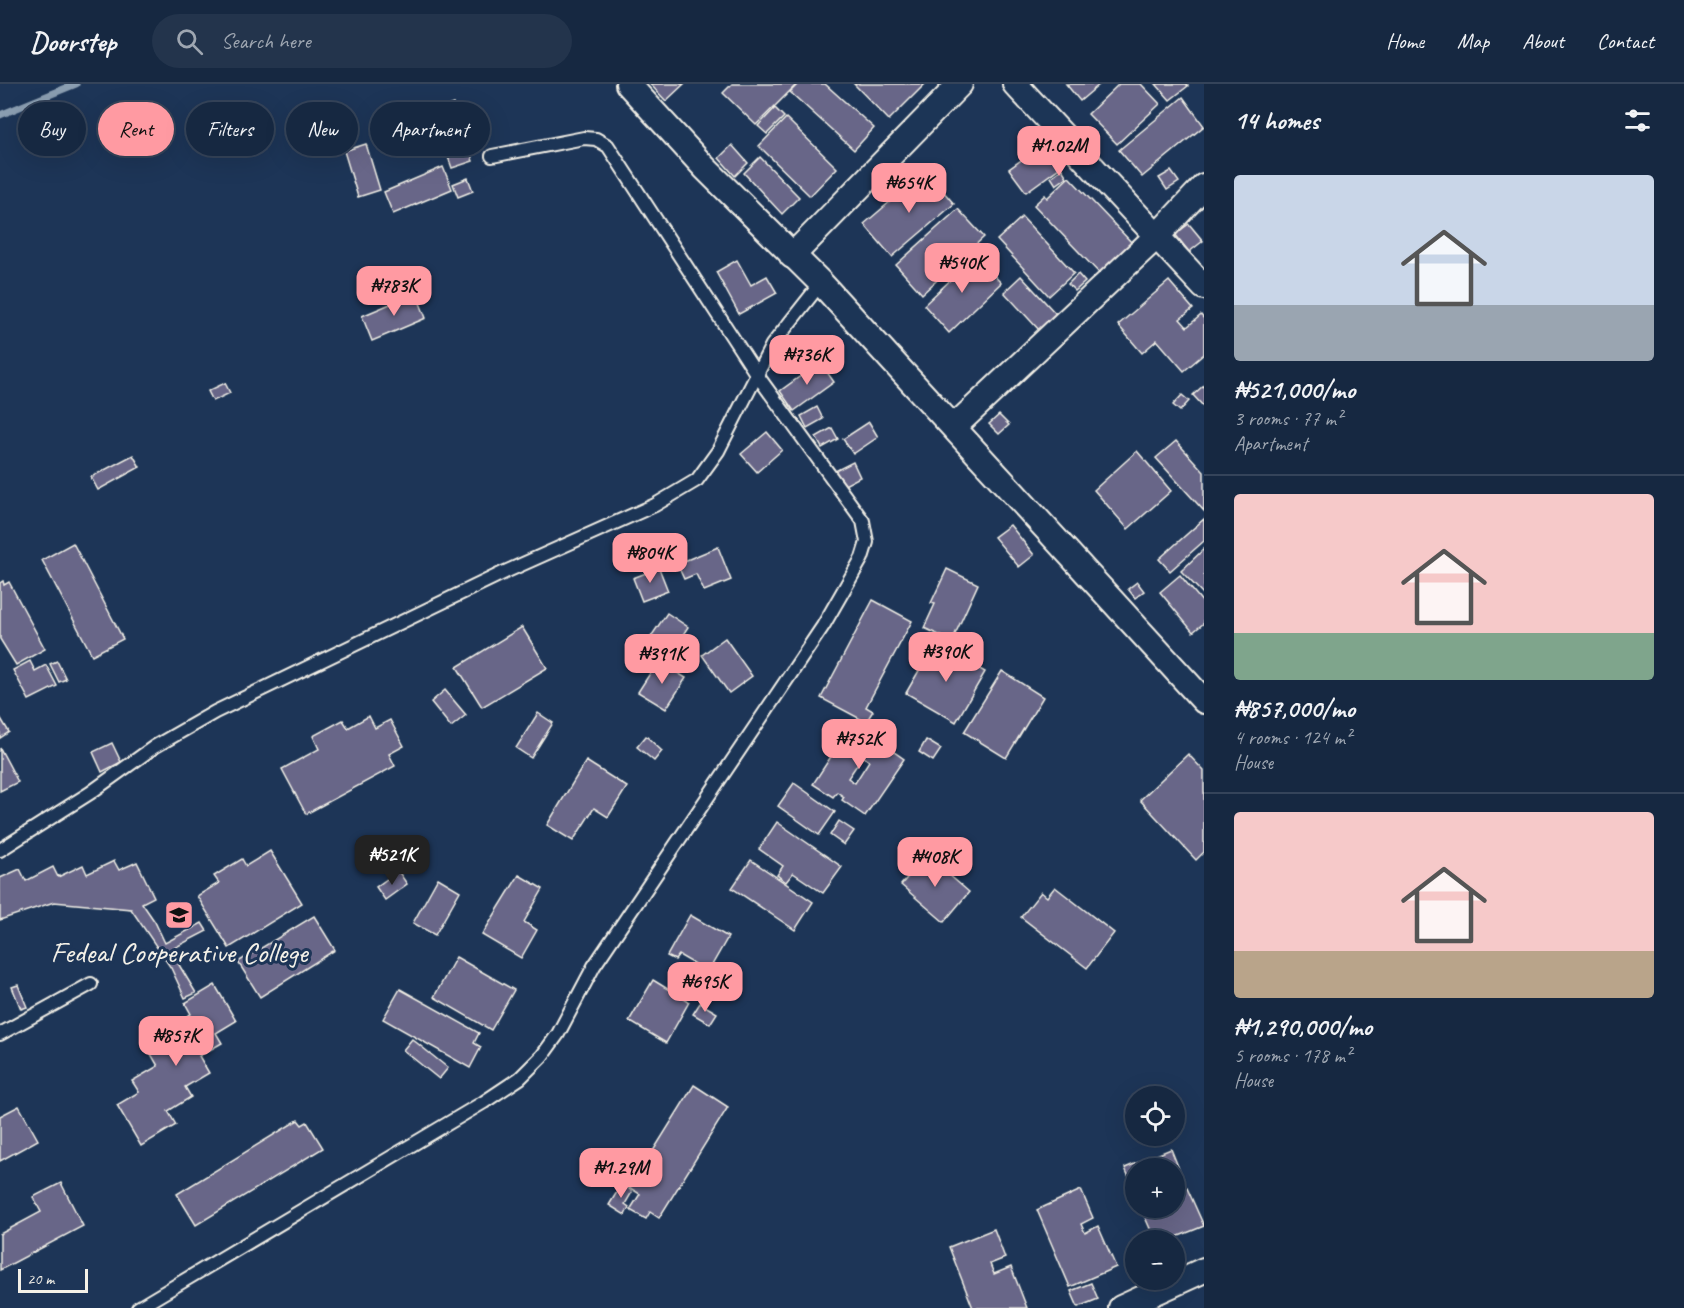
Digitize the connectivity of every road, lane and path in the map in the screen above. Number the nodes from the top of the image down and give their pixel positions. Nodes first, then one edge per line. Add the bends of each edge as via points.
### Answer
1 (628, 84) edge
2 (960, 84) edge
3 (1015, 84) edge
4 (492, 156) dead end
5 (1204, 186) edge
6 (1157, 236) junction
7 (792, 256) junction
8 (821, 283) junction
9 (1204, 287) edge
10 (757, 375) junction
11 (954, 427) junction
12 (1204, 701) edge
13 (0, 850) edge
14 (91, 984) dead end
15 (0, 1034) edge
16 (1204, 1270) edge
17 (1125, 1307) edge
18 (138, 1308) edge

1 - 7 street
2 - 7 street
3 - 6 street
4 - 10 lane via 584,138 608,146
5 - 6 street
6 - 9 street
6 - 11 street
7 - 8 street
8 - 10 lane via 772,345
8 - 11 street
10 - 13 lane via 718,451 697,480 655,506 505,572 215,712 154,747
10 - 18 lane via 863,521 867,542 823,626 594,966 558,1034 520,1078 484,1102
11 - 12 street
14 - 15 lane
16 - 17 street

